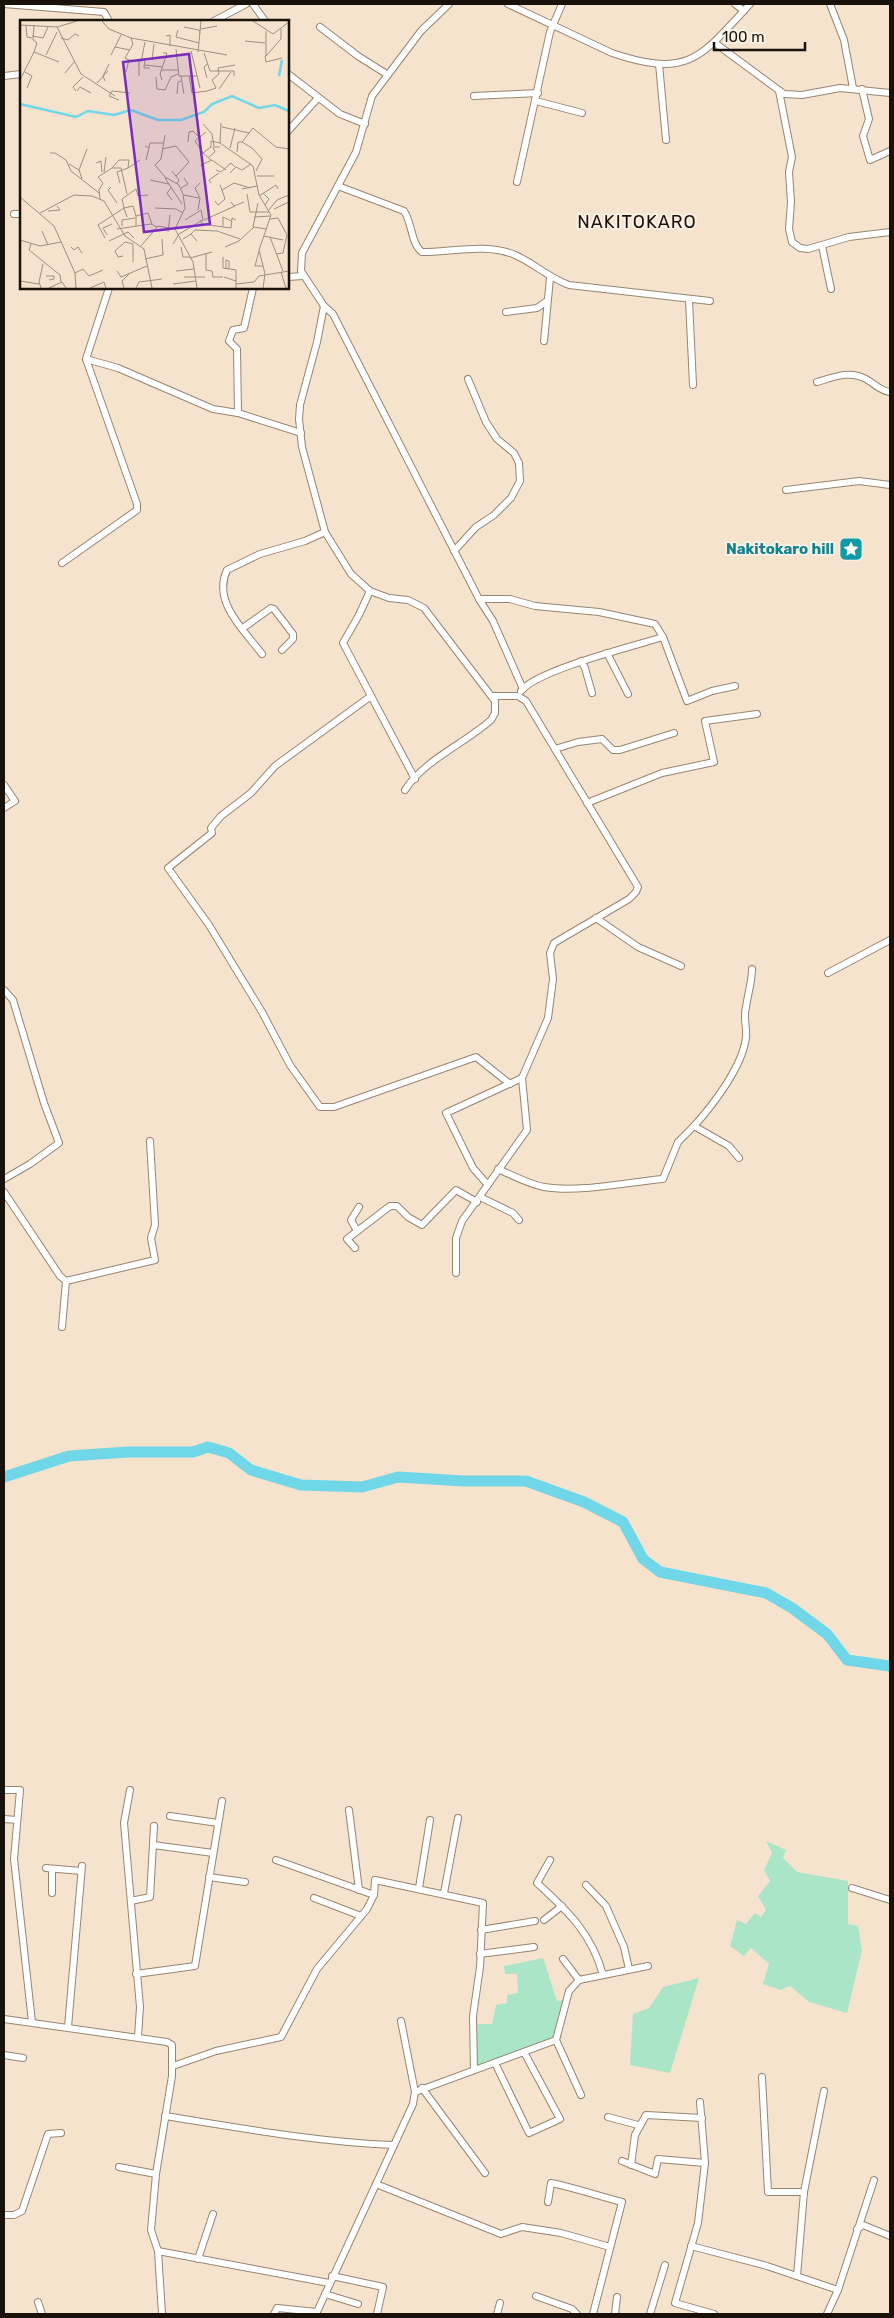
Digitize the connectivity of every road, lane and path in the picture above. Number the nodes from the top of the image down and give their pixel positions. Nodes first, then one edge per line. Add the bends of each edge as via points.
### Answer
1 (4, 4) edge
2 (246, 4) edge
3 (253, 4) edge
4 (449, 4) edge
5 (508, 4) edge
6 (562, 4) edge
7 (736, 4) edge
8 (750, 4) edge
9 (833, 5) edge
10 (744, 11) junction
11 (108, 20) edge
12 (216, 20) edge
13 (264, 20) edge
14 (553, 26) junction
15 (320, 27) dead end
16 (715, 43) junction
17 (659, 64) junction
18 (20, 74) edge
19 (388, 74) junction
20 (289, 75) edge
21 (4, 76) edge
22 (853, 88) junction
23 (862, 90) junction
24 (779, 91) junction
25 (538, 93) junction
26 (890, 93) edge
27 (474, 96) dead end
28 (318, 98) junction
29 (536, 100) junction
30 (582, 113) dead end
31 (366, 124) junction
32 (289, 130) edge
33 (666, 140) dead end
34 (890, 151) edge
35 (517, 182) dead end
36 (338, 186) junction
37 (890, 232) edge
38 (822, 246) junction
39 (302, 276) junction
40 (289, 277) edge
41 (550, 278) junction
42 (109, 289) edge
43 (253, 289) edge
44 (831, 289) dead end
45 (689, 300) junction
46 (547, 301) junction
47 (710, 301) dead end
48 (324, 306) junction
49 (506, 312) dead end
50 (544, 341) dead end
51 (86, 359) junction
52 (468, 379) dead end
53 (817, 382) dead end
54 (693, 385) dead end
55 (890, 392) edge
56 (238, 412) junction
57 (300, 433) junction
58 (890, 485) edge
59 (786, 490) dead end
60 (325, 532) junction
61 (454, 551) junction
62 (62, 563) dead end
63 (370, 591) junction
64 (479, 599) junction
65 (243, 628) junction
66 (663, 637) junction
67 (282, 650) dead end
68 (262, 654) dead end
69 (607, 654) junction
70 (581, 661) junction
71 (735, 686) dead end
72 (523, 689) junction
73 (592, 693) dead end
74 (628, 694) dead end
75 (371, 696) junction
76 (492, 696) junction
77 (518, 696) junction
78 (757, 714) dead end
79 (674, 733) dead end
80 (555, 749) junction
81 (415, 779) junction
82 (4, 786) edge
83 (405, 790) dead end
84 (588, 803) junction
85 (4, 808) edge
86 (596, 918) junction
87 (890, 940) edge
88 (682, 966) dead end
89 (752, 969) dead end
90 (828, 973) dead end
91 (4, 990) edge
92 (522, 1078) junction
93 (510, 1084) junction
94 (694, 1126) junction
95 (150, 1141) dead end
96 (739, 1158) dead end
97 (498, 1169) junction
98 (4, 1179) edge
99 (488, 1185) junction
100 (4, 1192) edge
101 (479, 1200) junction
102 (359, 1207) dead end
103 (519, 1220) dead end
104 (357, 1231) junction
105 (355, 1248) dead end
106 (456, 1273) dead end
107 (66, 1281) junction
108 (62, 1326) dead end
109 (4, 1790) edge
110 (130, 1790) dead end
111 (222, 1801) dead end
112 (349, 1810) dead end
113 (170, 1816) dead end
114 (458, 1818) dead end
115 (4, 1819) edge
116 (17, 1820) junction
117 (430, 1820) dead end
118 (218, 1823) junction
119 (154, 1826) dead end
120 (153, 1845) junction
121 (214, 1852) junction
122 (276, 1860) dead end
123 (550, 1860) dead end
124 (210, 1877) junction
125 (245, 1882) dead end
126 (586, 1885) dead end
127 (419, 1888) junction
128 (852, 1888) dead end
129 (359, 1890) junction
130 (52, 1893) dead end
131 (444, 1893) junction
132 (374, 1896) junction
133 (314, 1898) dead end
134 (890, 1900) edge
135 (131, 1901) junction
136 (562, 1906) junction
137 (361, 1916) junction
138 (544, 1920) dead end
139 (534, 1921) dead end
140 (481, 1930) junction
141 (534, 1947) dead end
142 (480, 1954) junction
143 (563, 1959) dead end
144 (648, 1966) dead end
145 (629, 1969) junction
146 (136, 1974) junction
147 (603, 1975) junction
148 (579, 1980) junction
149 (4, 2019) edge
150 (401, 2021) dead end
151 (32, 2022) junction
152 (68, 2027) junction
153 (138, 2037) junction
154 (556, 2040) junction
155 (524, 2052) junction
156 (4, 2055) edge
157 (23, 2058) dead end
158 (495, 2062) junction
159 (173, 2066) junction
160 (474, 2070) junction
161 (762, 2077) dead end
162 (422, 2088) junction
163 (824, 2091) dead end
164 (415, 2092) junction
165 (581, 2095) dead end
166 (700, 2102) dead end
167 (165, 2116) junction
168 (608, 2117) dead end
169 (702, 2118) junction
170 (638, 2125) junction
171 (61, 2133) dead end
172 (393, 2145) junction
173 (622, 2161) dead end
174 (705, 2163) junction
175 (631, 2165) junction
176 (119, 2167) dead end
177 (485, 2173) dead end
178 (156, 2174) junction
179 (874, 2180) dead end
180 (376, 2184) junction
181 (804, 2192) junction
182 (548, 2202) dead end
183 (213, 2214) dead end
184 (4, 2215) edge
185 (857, 2229) junction
186 (890, 2236) edge
187 (691, 2246) junction
188 (610, 2247) junction
189 (158, 2252) junction
190 (198, 2259) junction
191 (665, 2265) dead end
192 (332, 2276) junction
193 (797, 2276) junction
194 (329, 2284) junction
195 (838, 2290) junction
196 (326, 2294) junction
197 (536, 2296) dead end
198 (617, 2297) dead end
199 (38, 2302) dead end
200 (500, 2303) dead end
201 (358, 2304) dead end
202 (317, 2313) edge
203 (42, 2314) edge
204 (162, 2314) edge
205 (274, 2314) edge
206 (376, 2314) edge
207 (497, 2314) edge
208 (578, 2314) edge
209 (593, 2314) edge
210 (615, 2314) edge
211 (650, 2314) edge
212 (714, 2314) edge
213 (828, 2314) edge

1 - 11 street via 104,12
2 - 12 street
3 - 13 street
4 - 19 street via 421,31
5 - 14 street
6 - 14 street
7 - 10 street
8 - 10 street
9 - 22 street
10 - 16 street
14 - 17 street via 612,53
14 - 25 street
15 - 19 street
16 - 17 street via 695,58
16 - 24 street
17 - 33 street
18 - 21 street
19 - 31 street via 367,106
20 - 28 street
22 - 23 street
22 - 24 street via 792,96
23 - 26 street
23 - 34 street via 869,119 863,136 870,160
24 - 38 street via 792,157 789,229 792,242 800,248
25 - 27 street
25 - 29 street
28 - 31 street via 340,114
28 - 32 street
29 - 30 street
29 - 35 street
31 - 36 street
36 - 39 street via 302,253
36 - 41 street via 404,211 422,252 501,250 516,255
37 - 38 street via 849,237
38 - 44 street
39 - 40 street
39 - 48 street
41 - 45 street via 569,285
41 - 46 street
42 - 51 street
43 - 56 street via 244,328 233,330 229,341 237,349
45 - 47 street
45 - 54 street
46 - 49 street via 537,308
46 - 50 street
48 - 57 street via 300,405
48 - 61 street via 333,314
51 - 56 street via 118,368 213,409
51 - 62 street via 137,510
52 - 61 street via 486,422 497,438 514,453 519,463 520,481 511,498 476,527
53 - 55 street via 846,373
56 - 57 street
57 - 60 street
58 - 59 street via 859,481
60 - 63 street via 351,574
60 - 65 street via 260,554 227,570 223,578 224,600
61 - 64 street
63 - 75 street via 343,643
63 - 76 street via 408,600 424,608
64 - 66 street via 510,599 535,606 599,612 655,624
64 - 72 street via 493,621
65 - 67 street via 274,609 293,634 293,639
65 - 68 street
66 - 69 street
66 - 71 street via 687,702 712,691
69 - 70 street
69 - 74 street
70 - 72 street
70 - 73 street
72 - 77 street
75 - 81 street
75 - 93 street via 275,766 222,816 211,828 212,833 168,868 209,926 290,1065 320,1107 334,1107 476,1057
76 - 77 street
76 - 81 street via 496,706 491,720
77 - 80 street via 526,701
78 - 84 street via 706,721 714,762 662,773
79 - 80 street via 620,750 613,750 602,739
80 - 84 street
81 - 83 street
82 - 85 street via 15,802
84 - 86 street via 638,887 628,899
86 - 88 street via 638,947
86 - 92 street via 551,948 553,979 548,1018
87 - 90 street
89 - 94 street via 743,1050 731,1076
91 - 98 street via 13,1000 59,1143
92 - 93 street
92 - 97 street via 527,1130
93 - 99 street via 446,1113 474,1168
94 - 96 street via 729,1146
94 - 97 street via 678,1142 664,1179 598,1187 545,1187
95 - 107 street via 155,1225 151,1238 155,1260
97 - 99 street
99 - 101 street
100 - 107 street
101 - 103 street via 513,1213
101 - 104 street via 456,1190 422,1225 397,1206 390,1206
101 - 106 street via 462,1220 456,1238
102 - 104 street via 351,1220
104 - 105 street via 347,1239
107 - 108 street
109 - 116 street via 20,1790
110 - 135 street via 124,1824
111 - 118 street
112 - 129 street
113 - 118 street
114 - 131 street
115 - 116 street
116 - 151 street via 14,1859
117 - 127 street
118 - 121 street
119 - 120 street
120 - 121 street
120 - 135 street via 150,1897
121 - 124 street
122 - 129 street
123 - 136 street via 538,1883
124 - 125 street
124 - 146 street via 194,1966
126 - 145 street via 606,1906 624,1947
127 - 131 street
127 - 132 street via 375,1880
128 - 134 street
129 - 132 street
130 - 152 street via 49,1868 82,1869
131 - 140 street via 483,1903
132 - 137 street
133 - 137 street
135 - 146 street
136 - 138 street
136 - 147 street via 584,1930 598,1955
137 - 159 street via 317,1969 281,2037 216,2050
139 - 140 street
140 - 142 street
141 - 142 street
142 - 160 street via 473,2016
143 - 148 street
144 - 145 street
145 - 147 street
146 - 153 street via 140,2007
147 - 148 street
148 - 154 street via 569,1991
149 - 151 street
150 - 164 street
151 - 152 street
152 - 153 street
153 - 159 street via 172,2046
154 - 155 street
154 - 165 street
155 - 158 street
155 - 158 street via 560,2119 529,2133
156 - 157 street
158 - 160 street
159 - 167 street
160 - 162 street
161 - 181 street via 768,2192
162 - 164 street
162 - 177 street
163 - 181 street
164 - 172 street via 407,2119
166 - 169 street
167 - 172 street via 275,2135
167 - 178 street
168 - 170 street
169 - 170 street via 646,2115
169 - 174 street
170 - 175 street
171 - 184 street via 48,2134 22,2210 14,2215
172 - 180 street
173 - 175 street
174 - 175 street via 658,2159 655,2174
174 - 187 street via 698,2223
176 - 178 street
178 - 189 street via 151,2230
179 - 185 street
180 - 188 street via 501,2234 522,2227 561,2233
180 - 192 street
181 - 193 street
182 - 188 street via 551,2183 622,2202
183 - 190 street
185 - 186 street via 863,2225
185 - 195 street
187 - 193 street
187 - 212 street via 674,2303
188 - 209 street
189 - 190 street
189 - 204 street
190 - 194 street
191 - 211 street
192 - 194 street
192 - 206 street via 383,2287
193 - 195 street
194 - 196 street
195 - 213 street
196 - 201 street
196 - 202 street
197 - 208 street
198 - 210 street
199 - 203 street
200 - 207 street
202 - 205 street via 277,2308

